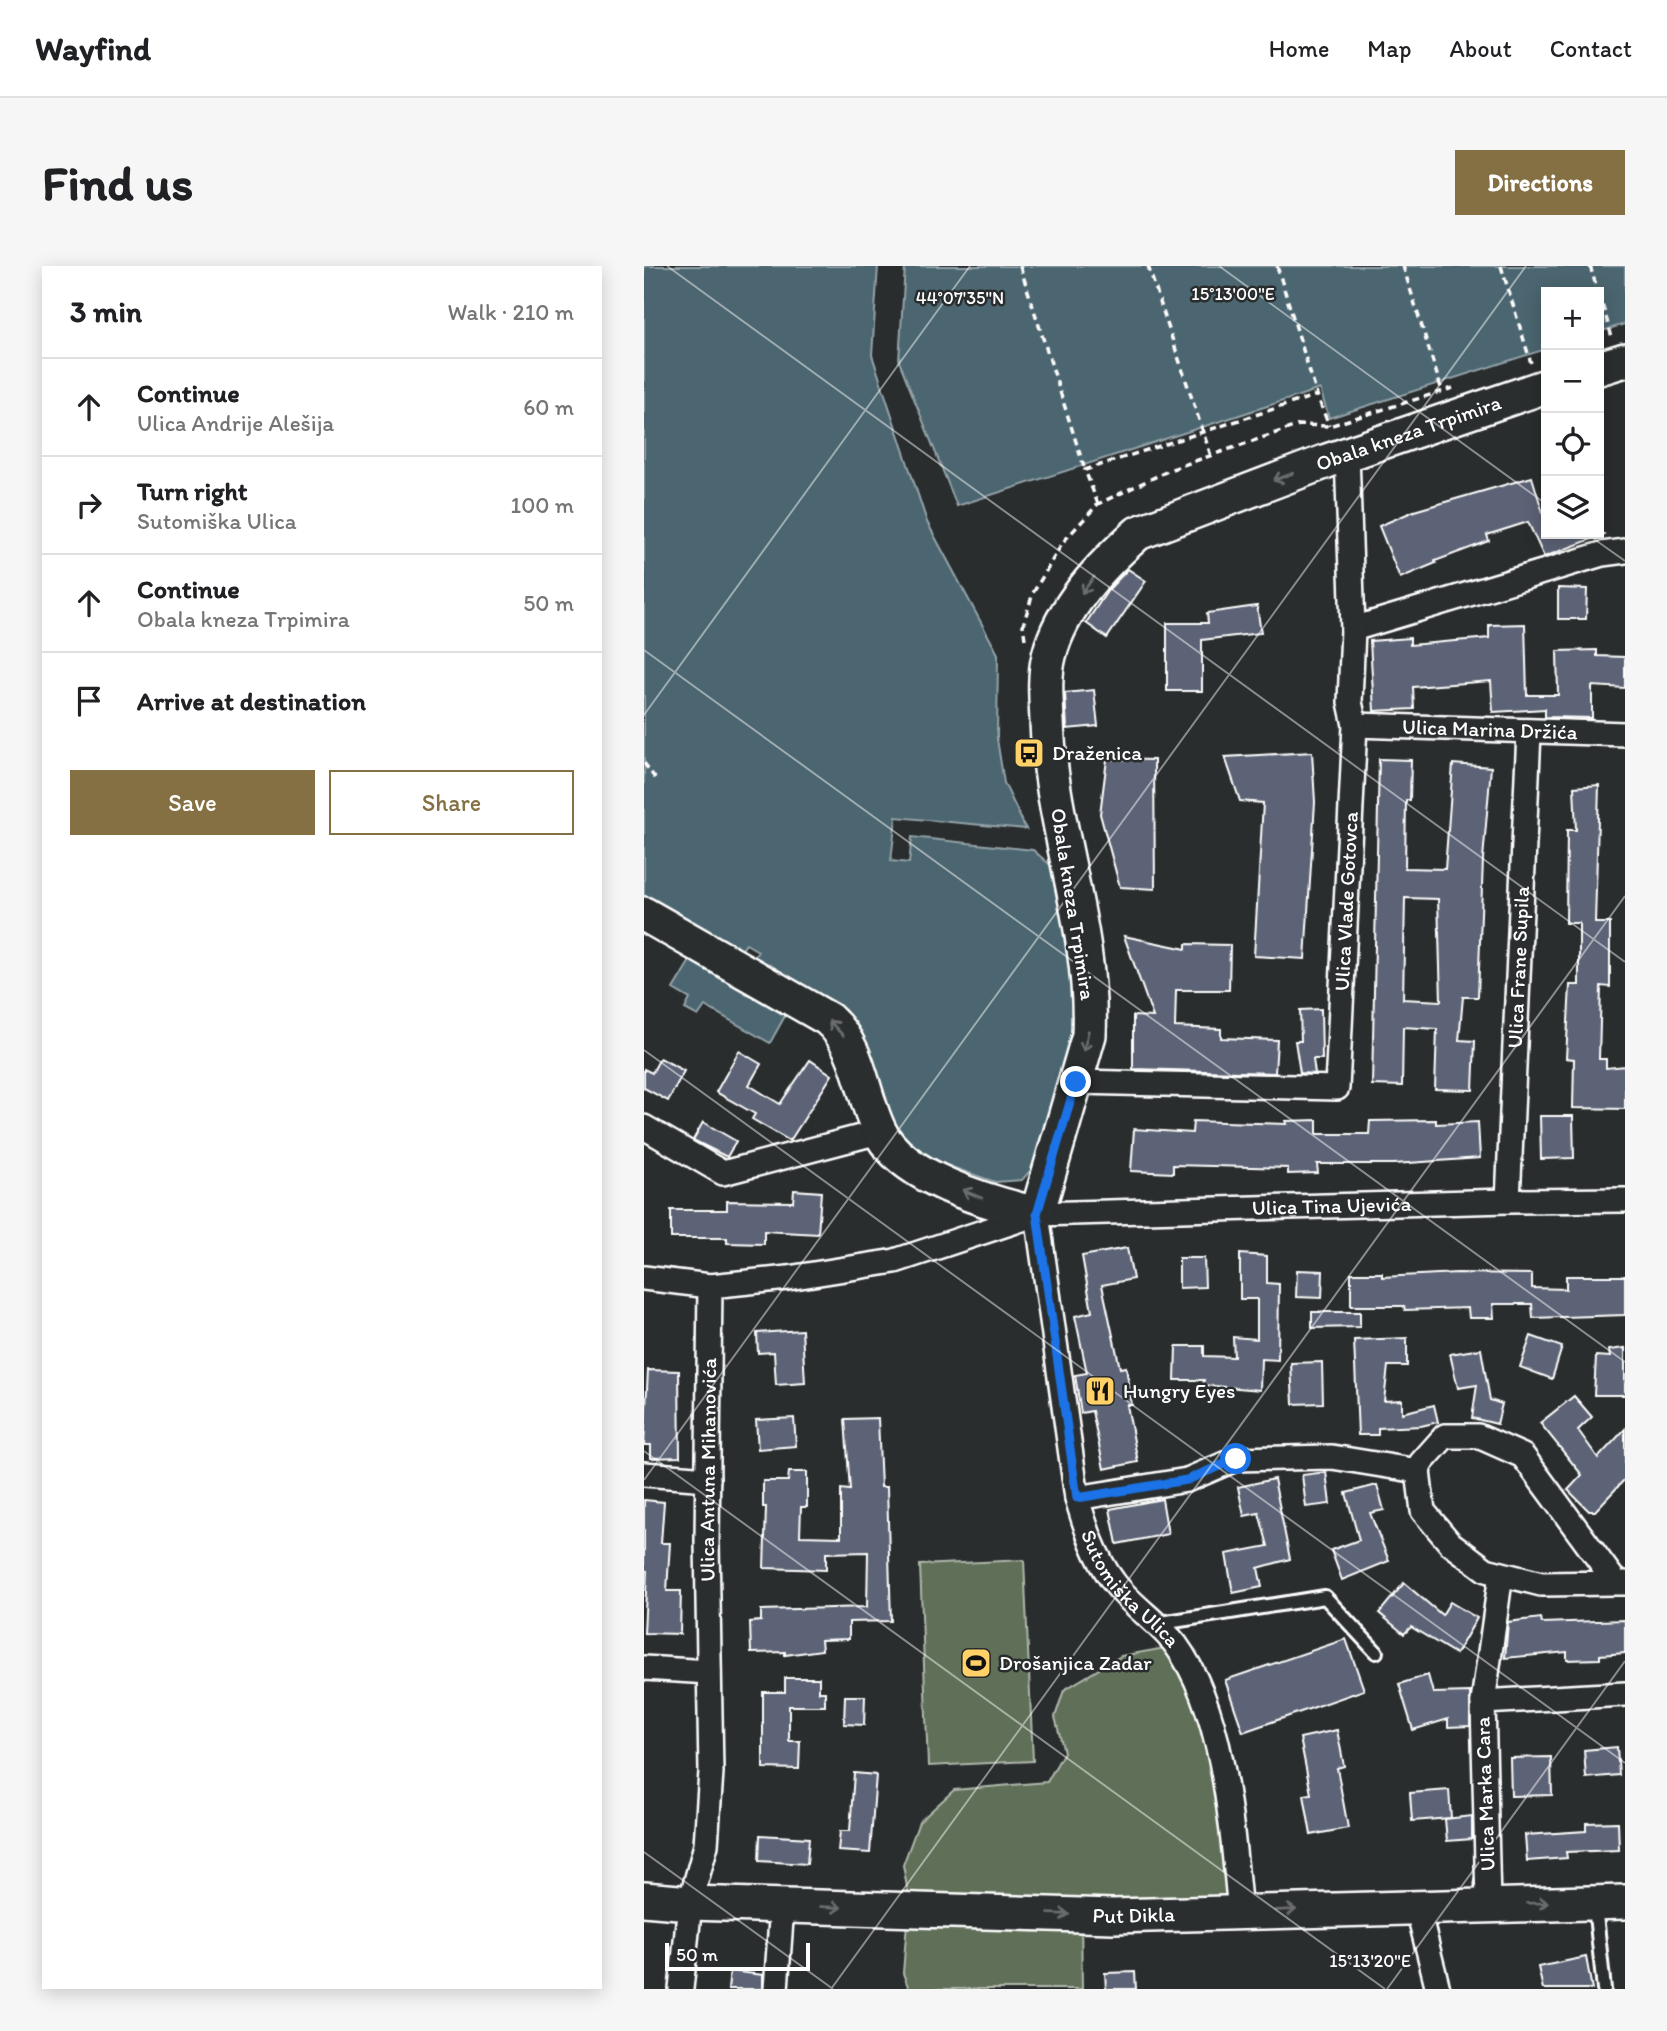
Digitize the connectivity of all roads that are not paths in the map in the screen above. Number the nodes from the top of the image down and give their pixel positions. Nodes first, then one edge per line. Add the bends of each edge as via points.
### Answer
1 (1619, 348) edge
2 (1604, 363) edge
3 (1539, 375) edge
4 (1347, 454) junction
5 (1625, 551) edge
6 (1353, 629) junction
7 (1355, 725) junction
8 (1529, 732) junction
9 (1625, 734) edge
10 (644, 914) edge
11 (1076, 1082) junction
12 (644, 1127) edge
13 (879, 1132) junction
14 (1625, 1200) edge
15 (1508, 1201) junction
16 (1037, 1214) junction
17 (644, 1278) edge
18 (710, 1286) junction
19 (1418, 1471) junction
20 (644, 1475) edge
21 (708, 1479) junction
22 (1077, 1498) junction
23 (1501, 1574) junction
24 (1620, 1583) edge
25 (1155, 1623) junction
26 (1376, 1652) dead end
27 (644, 1668) edge
28 (709, 1672) junction
29 (1625, 1694) edge
30 (1483, 1702) junction
31 (644, 1899) edge
32 (1610, 1902) edge
33 (690, 1903) junction
34 (1488, 1903) junction
35 (782, 1906) junction
36 (1417, 1906) junction
37 (1240, 1912) junction
38 (681, 1989) edge
39 (776, 1989) edge
40 (1438, 1989) edge
41 (1604, 1989) edge

1 - 2 street
3 - 4 street, Obala kneza Trpimira
4 - 6 street, Ulica Vlade Gotovca
4 -> 11 street, Obala kneza Trpimira via 1138,533 1093,579 1060,629 1047,676 1048,757 1090,1008 1089,1035
5 - 6 street
6 - 7 street, Ulica Vlade Gotovca via 1350,702
7 - 8 street, Ulica Marina Držića
7 - 11 street, Ulica Vlade Gotovca via 1337,1088
8 - 9 street, Ulica Marina Držića
8 - 15 street, Ulica Frane Supila
13 -> 10 street via 852,1049 840,1030
11 - 16 street, Obala kneza Trpimira
12 - 13 street via 723,1173
16 -> 13 street via 999,1205 933,1179 903,1158
14 - 15 street, Ulica Tina Ujevića
15 - 16 street, Ulica Tina Ujevića
16 - 18 street via 895,1261
16 - 22 street, Sutomiška Ulica
17 - 18 street
18 - 21 street, Ulica Antuna Mihanovića
19 - 22 street via 1332,1457 1236,1459 1187,1480
19 - 23 street via 1423,1511 1450,1543 1486,1570
19 - 24 street via 1445,1436 1478,1436 1523,1456
20 - 21 street
21 - 28 street, Ulica Antuna Mihanovića
22 - 25 street, Sutomiška Ulica via 1086,1531 1112,1581
23 - 24 street via 1541,1584
23 - 30 street
25 - 26 lane via 1325,1597
25 - 37 street, Sutomiška Ulica via 1176,1646 1207,1706 1227,1793
27 - 28 street
28 - 33 street, Ulica Antuna Mihanovića via 711,1772 706,1844
29 - 30 street, Ulica Marka Cara
30 - 34 street, Ulica Marka Cara
31 - 33 street, Put Dikla
34 -> 32 street, Put Dikla
32 - 41 lane
33 - 35 street, Put Dikla
33 - 38 street, Ulica Antuna Mihanovića
34 - 36 street, Put Dikla
35 -> 37 street, Put Dikla via 1113,1916
35 - 39 street
37 -> 36 street, Put Dikla
36 - 40 street

